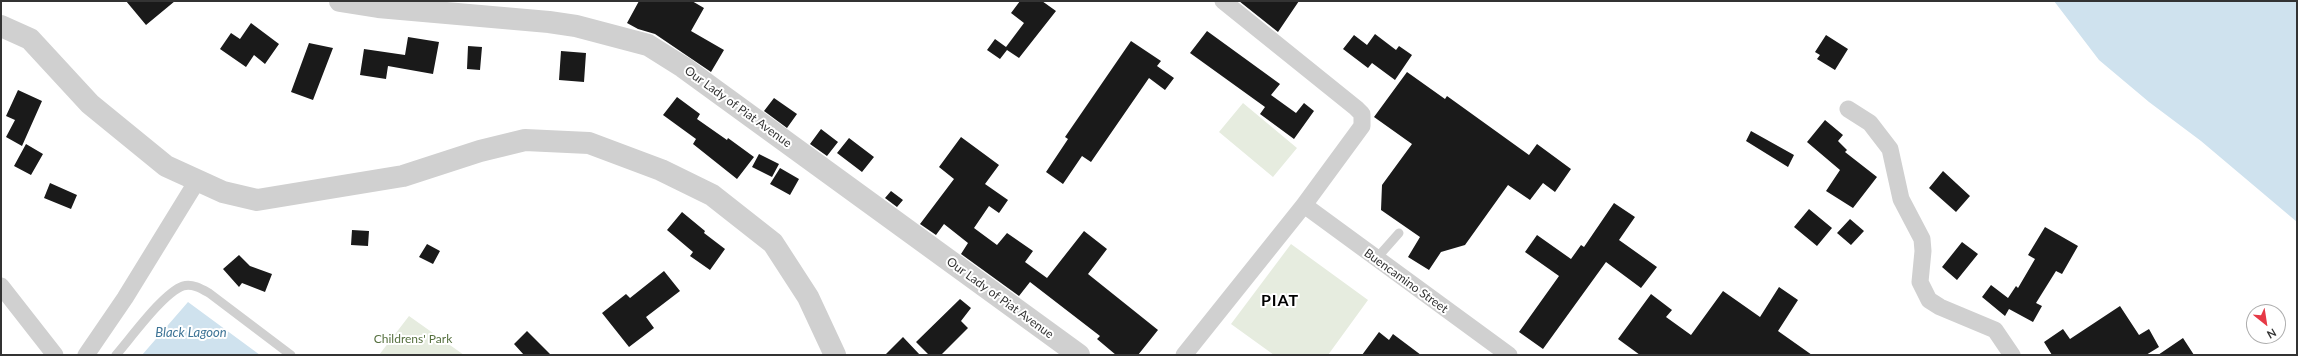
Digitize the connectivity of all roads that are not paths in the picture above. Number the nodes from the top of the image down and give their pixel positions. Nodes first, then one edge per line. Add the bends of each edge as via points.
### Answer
1 (340, 1) edge
2 (1223, 1) edge
3 (1, 26) edge
4 (1848, 109) dead end
5 (197, 181) junction
6 (1304, 205) junction
7 (1399, 233) dead end
8 (1376, 259) junction
9 (1, 286) edge
10 (55, 355) edge
11 (86, 355) edge
12 (116, 355) edge
13 (291, 355) edge
14 (835, 355) edge
15 (1079, 355) edge
16 (1184, 355) edge
17 (1509, 355) edge
18 (2012, 355) edge

1 - 15 street, Our Lady of Piat Avenue via 408,10 549,22 576,26 648,45 739,106
2 - 6 street via 1362,114 1362,126
3 - 5 street via 30,39 90,104 166,166
4 - 18 street via 1870,123 1890,149 1901,200 1922,239 1920,282 1929,300 1940,308 1995,330
5 - 11 street via 125,298
5 - 14 street via 223,192 257,200 403,176 480,151 525,140 589,143 661,170 712,195 773,243 808,297
6 - 8 street, Buencamino Street
6 - 16 street
7 - 8 lane
8 - 17 street, Buencamino Street
9 - 10 street
12 - 13 lane via 159,306 184,285 196,286 210,293

